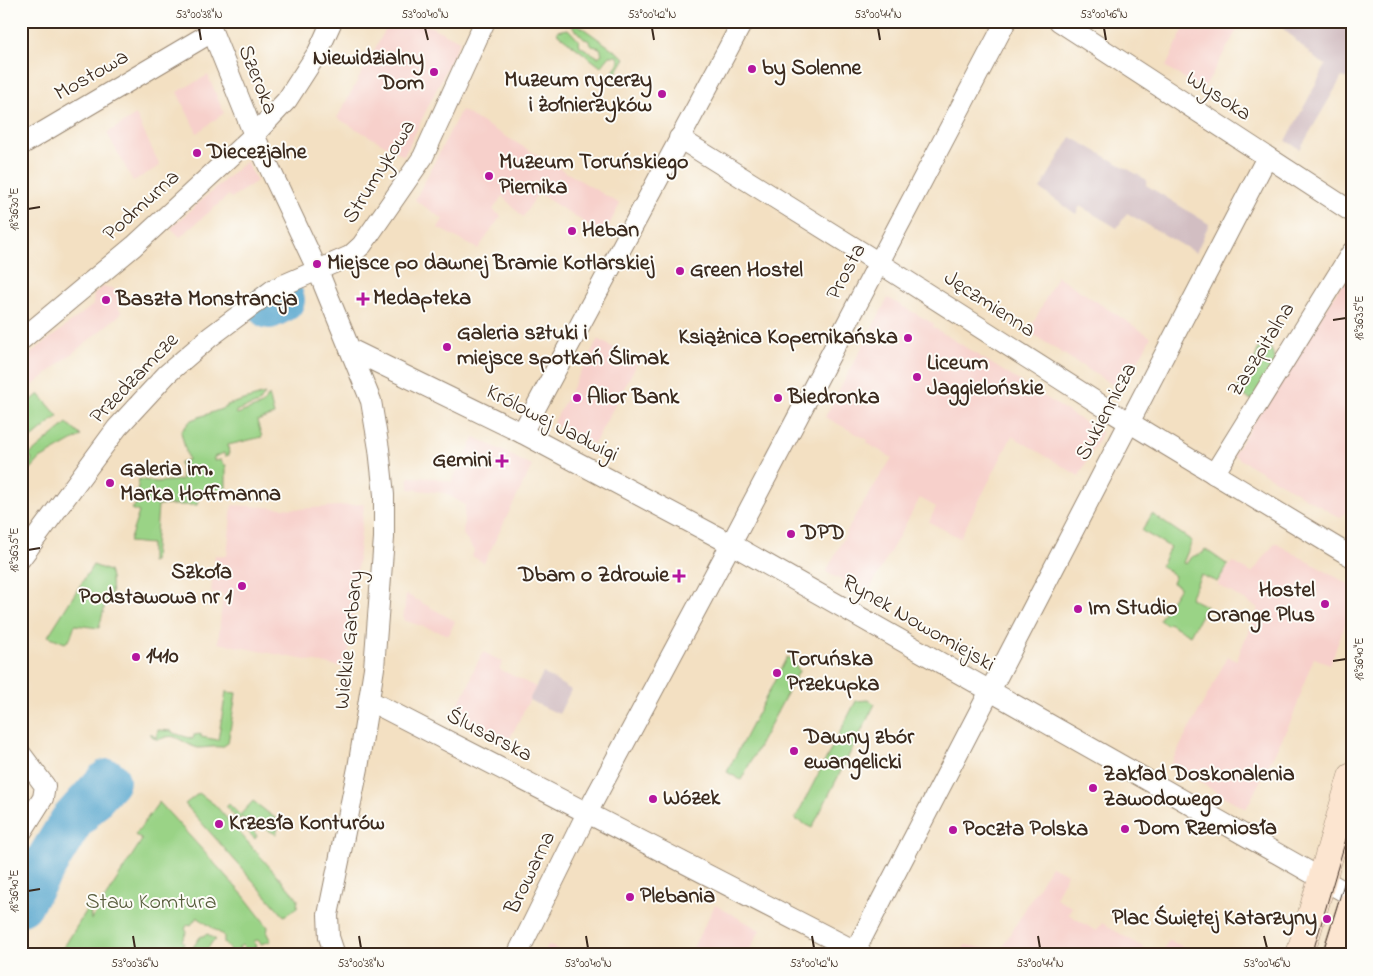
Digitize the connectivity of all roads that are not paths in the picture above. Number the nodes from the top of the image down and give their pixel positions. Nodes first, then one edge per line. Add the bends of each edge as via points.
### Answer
1 (332, 21) edge
2 (485, 21) edge
3 (743, 21) edge
4 (1006, 21) edge
5 (1059, 21) edge
6 (210, 27) edge
7 (254, 135) junction
8 (679, 138) junction
9 (21, 145) edge
10 (1267, 157) junction
11 (1352, 212) edge
12 (1352, 252) edge
13 (879, 263) junction
14 (318, 271) junction
15 (21, 340) edge
16 (350, 348) junction
17 (1128, 422) junction
18 (522, 433) junction
19 (1214, 474) junction
20 (731, 544) junction
21 (1352, 557) edge
22 (21, 558) edge
23 (990, 690) junction
24 (370, 701) junction
25 (21, 754) edge
26 (1352, 777) edge
27 (587, 813) junction
28 (21, 834) edge
29 (1322, 878) junction
30 (1352, 896) edge
31 (1352, 905) edge
32 (332, 947) edge
33 (857, 953) edge
34 (517, 955) edge
35 (1300, 955) edge
36 (1336, 955) edge

1 - 7 street, Podmurna via 318,52 287,100
2 - 14 street, Strumykowa via 422,157 387,211 350,256
3 - 8 street
4 - 13 street, Prosta
5 - 10 street, Wysoka
6 - 7 street, Szeroka
6 - 9 street, Mostowa
7 - 14 street, Szeroka
7 - 15 street, Podmurna via 134,246
8 - 13 street, Jęczmienna
8 - 18 street
10 - 11 street, Wysoka
10 - 17 street, Sukiennicza
12 - 19 street, Zaszpitalna
13 - 17 street, Jęczmienna
13 - 20 street, Prosta
14 - 16 street, Szeroka
14 - 22 street, Przedzamcze via 274,289 167,374 117,428
16 - 18 street, Królowej Jadwigi
16 - 24 street, Wielkie Garbary via 371,401 384,495 384,538
17 - 19 street, Jęczmienna
17 - 23 street, Sukiennicza
18 - 20 street, Królowej Jadwigi
19 - 21 street, Jęczmienna
20 - 23 street, Rynek Nowomiejski
20 - 27 street
23 - 29 street
23 - 33 street, Rynek Nowomiejski
24 - 27 street, Ślusarska
24 - 32 street, Wielkie Garbary via 329,907
25 - 28 street via 45,786 43,798
26 - 29 street
27 - 33 street, Rynek Nowomiejski
27 - 34 street, Browarna
29 - 30 street
29 - 35 street
31 - 36 street

